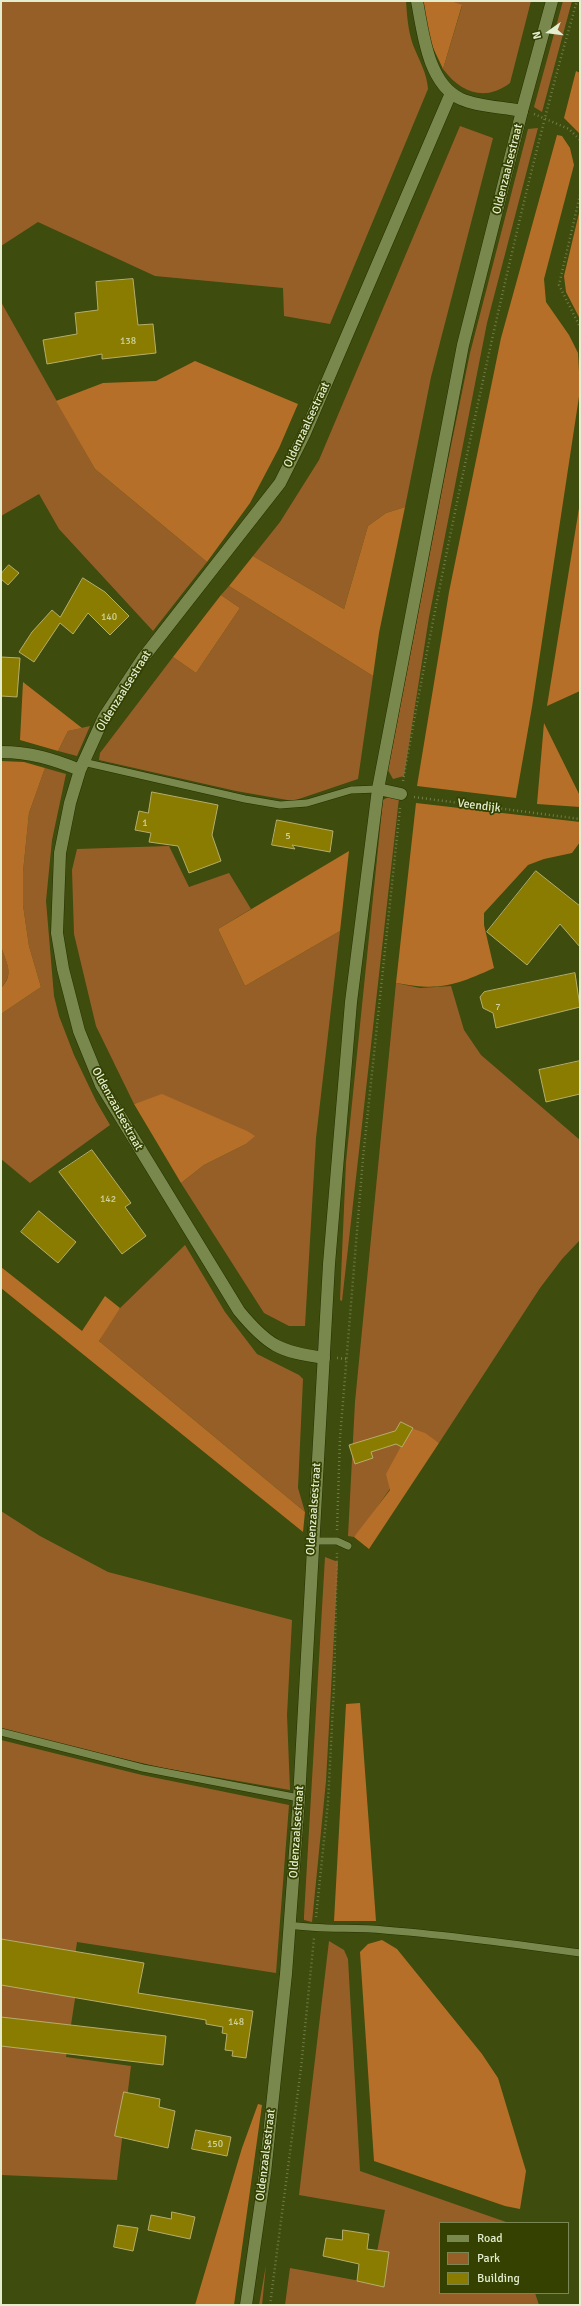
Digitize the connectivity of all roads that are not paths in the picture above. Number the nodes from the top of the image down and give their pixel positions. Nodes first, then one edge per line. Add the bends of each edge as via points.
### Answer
1 (417, 1) edge
2 (552, 1) edge
3 (451, 93) junction
4 (522, 111) junction
5 (1, 752) edge
6 (81, 766) junction
7 (378, 789) junction
8 (401, 794) road end
9 (324, 1358) junction
10 (312, 1541) junction
11 (348, 1546) dead end
12 (1, 1732) edge
13 (299, 1798) junction
14 (290, 1925) junction
15 (580, 1953) edge
16 (246, 2305) edge

1 - 3 main road via 434,69
2 - 4 main road, Oldenzaalsestraat
3 - 4 main road via 470,102
3 - 6 main road, Oldenzaalsestraat via 305,433 280,483 144,658 104,717
4 - 7 main road, Oldenzaalsestraat via 463,345
5 - 6 main road via 50,757
6 - 7 lane via 280,805 307,803 351,790
6 - 9 main road, Oldenzaalsestraat via 70,803 60,853 57,933 63,969 79,1031 99,1078 131,1135 239,1311 259,1334 275,1346 296,1354
7 - 8 main road
7 - 9 main road, Oldenzaalsestraat via 351,1002 329,1264
9 - 10 main road, Oldenzaalsestraat
10 - 11 lane via 337,1541
10 - 13 main road, Oldenzaalsestraat
12 - 13 lane via 143,1768
13 - 14 main road, Oldenzaalsestraat
14 - 15 lane via 315,1929 382,1930 454,1936
14 - 16 main road, Oldenzaalsestraat via 265,2173

